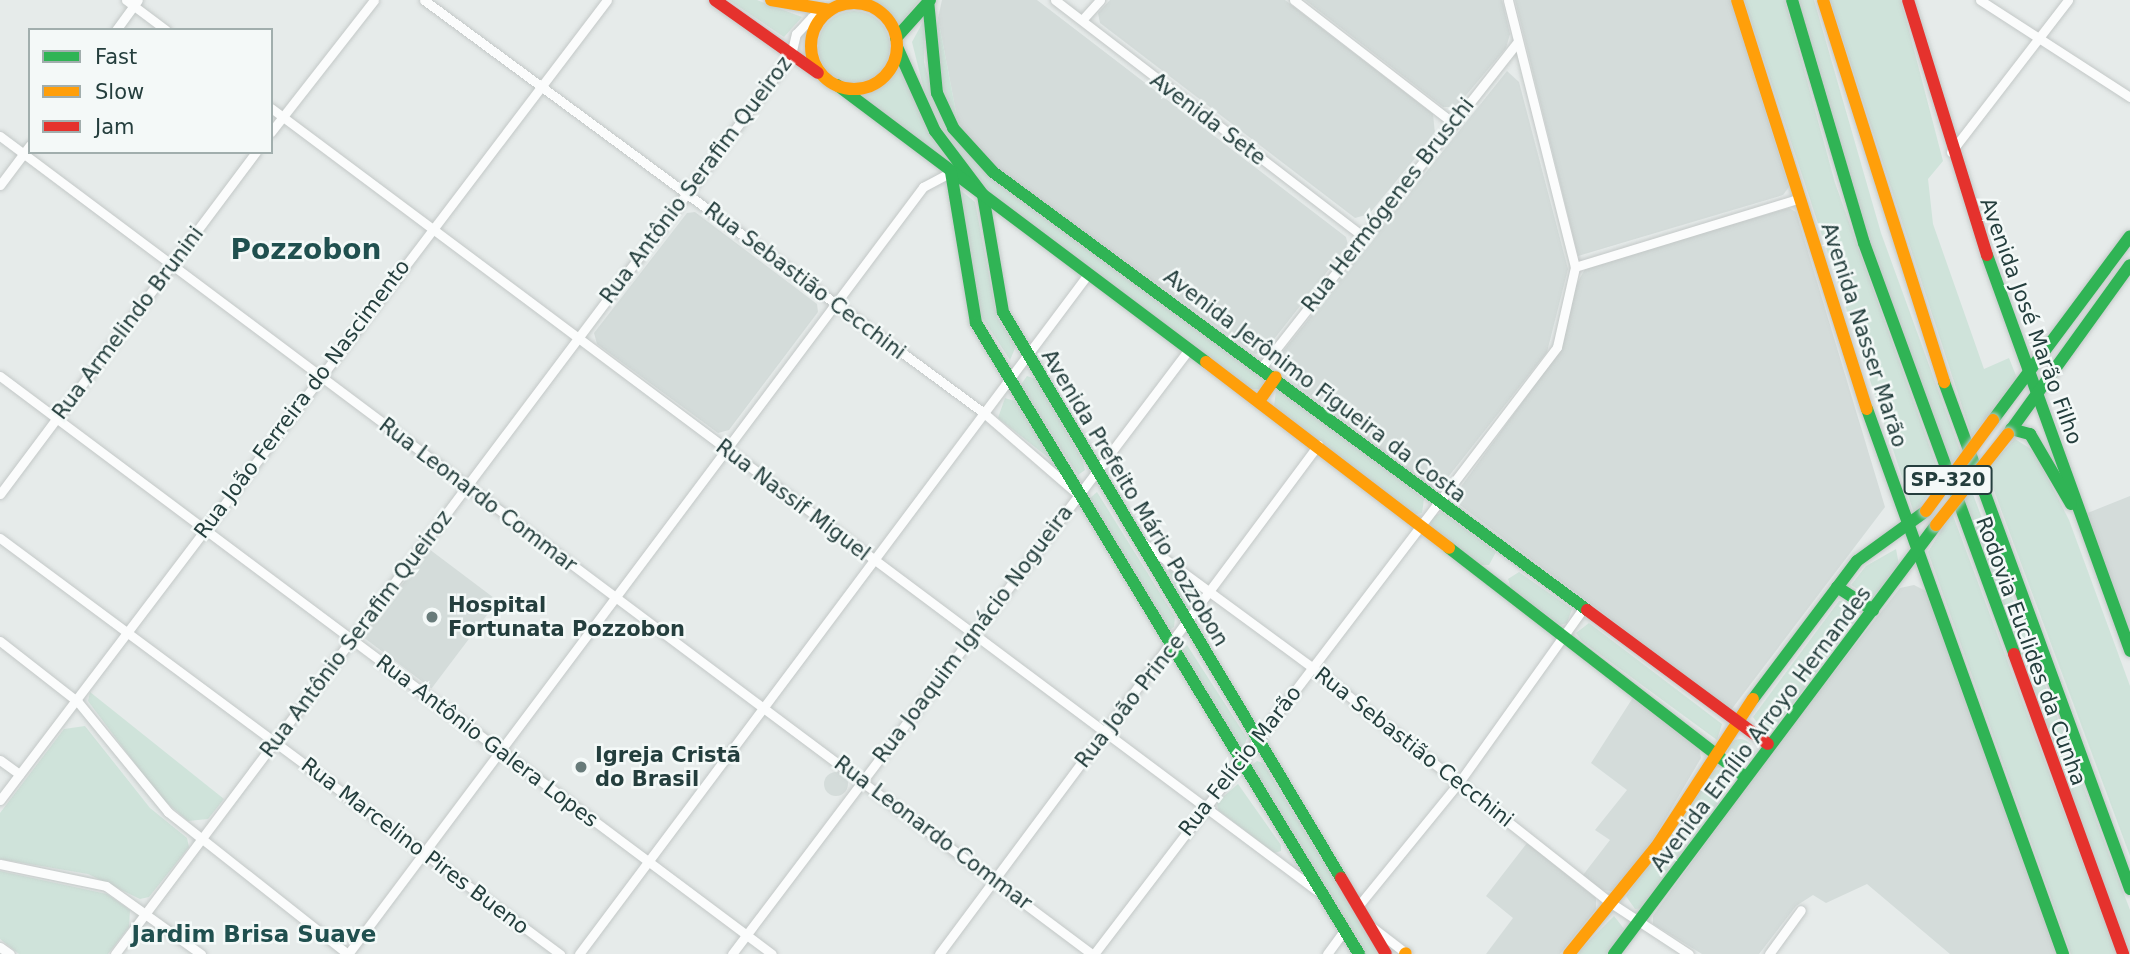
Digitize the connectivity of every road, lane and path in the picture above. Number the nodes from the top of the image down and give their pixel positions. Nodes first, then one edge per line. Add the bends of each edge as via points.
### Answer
1 (374, 0) edge
2 (424, 0) edge
3 (607, 0) edge
4 (715, 0) edge
5 (771, 0) edge
6 (929, 0) edge
7 (1055, 0) edge
8 (1100, 0) edge
9 (1294, 0) edge
10 (1508, 0) edge
11 (1737, 0) edge
12 (1792, 0) edge
13 (1823, 0) edge
14 (1908, 0) edge
15 (1980, 0) edge
16 (2068, 0) edge
17 (133, 2) edge
18 (847, 2) edge
19 (826, 13) junction
20 (1082, 20) junction
21 (117, 28) edge
22 (164, 28) edge
23 (2038, 38) junction
24 (896, 43) junction
25 (1517, 43) junction
26 (792, 55) junction
27 (823, 76) junction
28 (837, 85) junction
29 (542, 87) junction
30 (2130, 97) edge
31 (273, 110) edge
32 (282, 117) junction
33 (1452, 122) junction
34 (273, 129) edge
35 (0, 136) edge
36 (27, 149) edge
37 (1951, 152) junction
38 (33, 154) edge
39 (255, 154) edge
40 (951, 172) junction
41 (0, 185) edge
42 (687, 192) junction
43 (983, 195) junction
44 (1800, 198) junction
45 (431, 229) junction
46 (1363, 236) junction
47 (2130, 236) edge
48 (2130, 265) edge
49 (172, 266) junction
50 (1575, 267) junction
51 (1088, 274) junction
52 (835, 306) junction
53 (2074, 311) junction
54 (2088, 321) junction
55 (578, 338) junction
56 (1189, 349) junction
57 (1027, 355) junction
58 (1261, 368) junction
59 (320, 375) junction
60 (0, 376) edge
61 (1276, 377) junction
62 (2028, 377) junction
63 (1010, 380) junction
64 (2036, 397) junction
65 (1259, 401) junction
66 (984, 413) junction
67 (57, 418) junction
68 (2009, 431) junction
69 (1318, 445) junction
70 (726, 448) junction
71 (1097, 469) junction
72 (467, 487) junction
73 (0, 494) edge
74 (1078, 494) junction
75 (1437, 502) junction
76 (1419, 523) junction
77 (203, 528) junction
78 (1906, 530) junction
79 (0, 538) edge
80 (1138, 540) junction
81 (2092, 545) junction
82 (1913, 549) junction
83 (875, 563) junction
84 (1837, 587) junction
85 (1213, 592) junction
86 (616, 599) junction
87 (1582, 610) junction
88 (1873, 610) junction
89 (1189, 625) junction
90 (127, 632) junction
91 (1564, 633) junction
92 (973, 634) junction
93 (0, 641) edge
94 (352, 641) junction
95 (1171, 649) junction
96 (2130, 651) edge
97 (1312, 667) junction
98 (78, 702) junction
99 (764, 703) junction
100 (1736, 722) junction
101 (1106, 733) junction
102 (1258, 742) junction
103 (275, 743) junction
104 (1768, 744) junction
105 (500, 751) junction
106 (1716, 754) junction
107 (0, 760) edge
108 (1239, 765) junction
109 (19, 774) junction
110 (1744, 776) junction
111 (863, 780) junction
112 (1460, 782) junction
113 (0, 800) edge
114 (1204, 806) junction
115 (201, 839) junction
116 (421, 853) junction
117 (648, 862) junction
118 (0, 864) edge
119 (995, 879) junction
120 (2130, 889) edge
121 (1316, 890) junction
122 (1611, 903) junction
123 (1359, 905) junction
124 (1801, 910) dead end
125 (147, 912) junction
126 (1640, 922) junction
127 (1371, 925) junction
128 (1344, 931) junction
129 (747, 934) junction
130 (0, 947) edge
131 (10, 954) edge
132 (115, 954) edge
133 (201, 954) edge
134 (348, 954) edge
135 (560, 954) edge
136 (579, 954) edge
137 (732, 954) edge
138 (772, 954) edge
139 (939, 954) edge
140 (1093, 954) edge
141 (1327, 954) edge
142 (1359, 954) edge
143 (1386, 954) edge
144 (1406, 954) edge
145 (1569, 954) edge
146 (1615, 954) edge
147 (1689, 954) edge
148 (1769, 954) edge
149 (2063, 954) edge
150 (2123, 954) edge

1 - 32 street
2 - 29 street, Rua Sebastião Cecchini
3 - 29 street, Rua João Ferreira do Nascimento
4 - 26 main road
5 - 19 main road
6 - 24 main road
6 - 58 main road, Avenida Jerônimo Figueira da Costa via 937,93 969,150
7 - 20 street, Avenida Sete
8 - 20 street
9 - 33 street
10 - 25 street
11 - 44 main road, Avenida Nasser Marão
12 - 150 main road, Rodovia Euclides da Cunha / SP-320 via 1873,269
13 - 120 main road, Rodovia Euclides da Cunha / SP-320 via 1934,355
14 - 37 main road, Avenida José Marão Filho
15 - 23 street
16 - 23 street
17 - 21 street
17 - 22 street
18 - 19 main road
18 - 24 main road via 878,10
19 - 26 street, Rua Antônio Serafim Queiroz via 803,26
19 - 27 main road via 810,45
20 - 46 street, Avenida Sete
23 - 30 street
23 - 37 street
24 - 28 main road via 889,71 877,82
24 - 43 main road, Avenida Prefeito Mário Pozzobon via 935,131
25 - 33 street, Rua Hermógenes Bruschi
25 - 50 street
26 - 27 main road
26 - 42 street, Rua Antônio Serafim Queiroz
27 - 28 main road
28 - 40 main road
29 - 42 street, Rua Sebastião Cecchini
29 - 45 street, Rua João Ferreira do Nascimento
31 - 32 street, Rua Nassif Miguel
32 - 34 street
32 - 45 street, Rua Nassif Miguel
33 - 46 street, Rua Hermógenes Bruschi
35 - 36 street, Rua Leonardo Commar
36 - 41 street
37 - 62 main road, Avenida José Marão Filho
38 - 49 street, Rua Leonardo Commar
39 - 49 street, Rua Armelindo Brunini
40 - 43 main road
40 - 52 street via 923,187
40 - 63 main road via 976,323
42 - 52 street, Rua Sebastião Cecchini
42 - 55 street, Rua Antônio Serafim Queiroz
43 - 51 main road
43 - 57 main road, Avenida Prefeito Mário Pozzobon via 1003,312
44 - 50 street
44 - 78 main road, Avenida Nasser Marão
45 - 55 street, Rua Nassif Miguel
45 - 59 street, Rua João Ferreira do Nascimento
46 - 58 street, Rua Hermógenes Bruschi
47 - 53 main road, Avenida Emílio Arroyo Hernandes
48 - 54 main road, Avenida Emílio Arroyo Hernandes
49 - 59 street, Rua Leonardo Commar
49 - 67 street, Rua Armelindo Brunini
50 - 75 street, Rua Felício Marão via 1557,347
51 - 56 main road
51 - 57 street
52 - 66 street, Rua Sebastião Cecchini
52 - 70 street
53 - 54 main road
53 - 62 main road, Avenida Emílio Arroyo Hernandes
54 - 64 main road, Avenida Emílio Arroyo Hernandes
55 - 70 street, Rua Nassif Miguel
55 - 72 street, Rua Antônio Serafim Queiroz
56 - 65 main road
56 - 71 street, Rua Joaquim Ignácio Nogueira
57 - 63 street
57 - 71 main road, Avenida Prefeito Mário Pozzobon
58 - 61 main road, Avenida Jerônimo Figueira da Costa
59 - 72 street, Rua Leonardo Commar
59 - 77 street, Rua João Ferreira do Nascimento
60 - 67 street, Rua Antônio Galera Lopes
61 - 65 main road
61 - 75 main road, Avenida Jerônimo Figueira da Costa
62 - 64 main road, Avenida José Marão Filho
62 - 78 main road, Avenida Emílio Arroyo Hernandes, bridge via 1926,511
63 - 66 street
63 - 74 main road
64 - 68 main road, Avenida Emílio Arroyo Hernandes
64 - 81 main road, Avenida José Marão Filho
65 - 69 main road
66 - 74 street, Rua Sebastião Cecchini
66 - 83 street
67 - 73 street, Rua Armelindo Brunini
67 - 77 street, Rua Antônio Galera Lopes
68 - 81 main road via 2030,434
68 - 82 main road, Avenida Emílio Arroyo Hernandes, bridge
69 - 76 main road
69 - 85 street, Rua João Prince
70 - 83 street, Rua Nassif Miguel
70 - 86 street
71 - 74 street, Rua Joaquim Ignácio Nogueira
71 - 80 main road, Avenida Prefeito Mário Pozzobon
72 - 86 street, Rua Leonardo Commar
72 - 94 street, Rua Antônio Serafim Queiroz
74 - 92 street, Rua Joaquim Ignácio Nogueira
74 - 95 main road
75 - 76 street, Rua Felício Marão
75 - 87 main road, Avenida Jerônimo Figueira da Costa
76 - 91 main road
76 - 97 street, Rua Felício Marão
77 - 90 street, Rua João Ferreira do Nascimento
77 - 94 street, Rua Antônio Galera Lopes
78 - 82 main road, Avenida Nasser Marão
78 - 84 main road, Avenida Emílio Arroyo Hernandes via 1880,539
79 - 90 street, Rua Marcelino Pires Bueno
80 - 85 street, Rua Sebastião Cecchini
80 - 89 main road, Avenida Prefeito Mário Pozzobon
81 - 96 main road, Avenida José Marão Filho
82 - 88 main road, Avenida Emílio Arroyo Hernandes
82 - 149 main road, Avenida Nasser Marão via 1935,593
83 - 92 street, Rua Nassif Miguel
83 - 99 street
84 - 88 main road
84 - 100 main road, Avenida Emílio Arroyo Hernandes
85 - 89 street, Rua João Prince
85 - 97 street, Rua Sebastião Cecchini
86 - 99 street, Rua Leonardo Commar
86 - 105 street
87 - 91 street
87 - 100 main road, Avenida Jerônimo Figueira da Costa
88 - 104 main road, Avenida Emílio Arroyo Hernandes
89 - 95 street, Rua João Prince
89 - 102 main road, Avenida Prefeito Mário Pozzobon
90 - 98 street, Rua João Ferreira do Nascimento
90 - 103 street, Rua Marcelino Pires Bueno
91 - 106 main road
91 - 112 street
92 - 101 street, Rua Nassif Miguel
92 - 111 street, Rua Joaquim Ignácio Nogueira
93 - 98 street
94 - 103 street, Rua Antônio Serafim Queiroz
94 - 105 street, Rua Antônio Galera Lopes
95 - 101 street, Rua João Prince
95 - 108 main road
97 - 102 street, Rua Felício Marão
97 - 112 street, Rua Sebastião Cecchini
98 - 109 street, Rua João Ferreira do Nascimento
98 - 115 street via 150,793
99 - 111 street, Rua Leonardo Commar
99 - 117 street
100 - 104 main road, Avenida Jerônimo Figueira da Costa
100 - 106 main road, Avenida Emílio Arroyo Hernandes
101 - 114 street, Rua Nassif Miguel
101 - 119 street, Rua João Prince
102 - 108 street, Rua Felício Marão
102 - 123 main road, Avenida Prefeito Mário Pozzobon
103 - 115 street, Rua Antônio Serafim Queiroz
103 - 116 street, Rua Marcelino Pires Bueno
104 - 110 main road, Avenida Emílio Arroyo Hernandes
105 - 116 street
105 - 117 street, Rua Antônio Galera Lopes
106 - 110 main road
106 - 122 main road, Avenida Emílio Arroyo Hernandes
107 - 109 street
108 - 114 street, Rua Felício Marão
108 - 121 main road
109 - 113 street, Rua João Ferreira do Nascimento
110 - 126 main road, Avenida Emílio Arroyo Hernandes
111 - 119 street, Rua Leonardo Commar
111 - 129 street, Rua Joaquim Ignácio Nogueira
112 - 122 street, Rua Sebastião Cecchini
112 - 123 street
114 - 121 street, Rua Nassif Miguel
114 - 140 street, Rua Felício Marão
115 - 125 street, Rua Antônio Serafim Queiroz
115 - 134 street
116 - 134 street
116 - 135 street, Rua Marcelino Pires Bueno
117 - 129 street, Rua Antônio Galera Lopes
117 - 136 street
118 - 125 street via 87,879
119 - 139 street, Rua João Prince
119 - 140 street, Rua Leonardo Commar
121 - 128 main road
122 - 126 street, Rua Sebastião Cecchini
122 - 145 main road, Avenida Emílio Arroyo Hernandes
123 - 127 main road, Avenida Prefeito Mário Pozzobon
124 - 148 street
125 - 132 street, Rua Antônio Serafim Queiroz
125 - 133 street
126 - 146 main road, Avenida Emílio Arroyo Hernandes
126 - 147 street, Rua Sebastião Cecchini
127 - 143 main road, Avenida Prefeito Mário Pozzobon
127 - 144 street
128 - 141 street
128 - 142 main road
129 - 137 street, Rua Joaquim Ignácio Nogueira
129 - 138 street, Rua Antônio Galera Lopes
130 - 131 street

